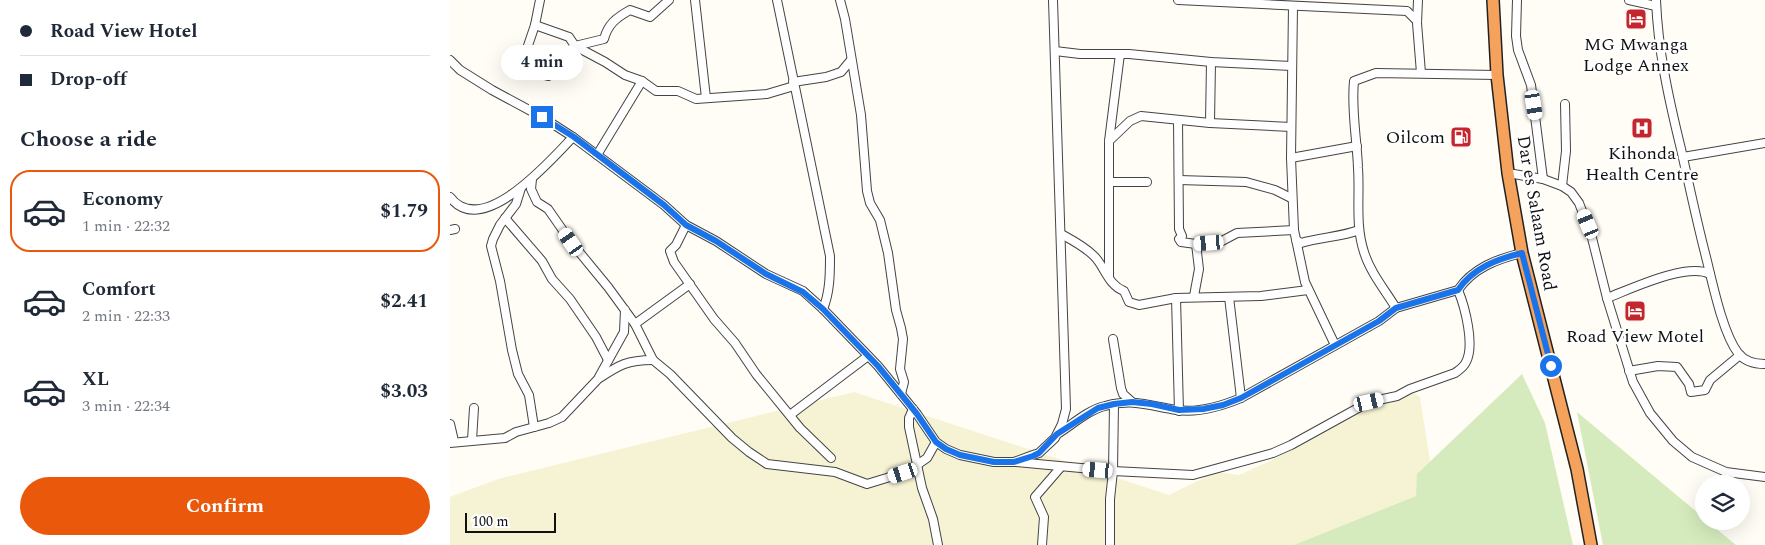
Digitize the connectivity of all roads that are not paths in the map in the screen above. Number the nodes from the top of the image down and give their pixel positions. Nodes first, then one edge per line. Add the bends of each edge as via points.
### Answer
1 (540, 0) edge
2 (669, 0) edge
3 (695, 0) edge
4 (777, 0) edge
5 (840, 0) edge
6 (1053, 0) edge
7 (1178, 0) edge
8 (1418, 0) edge
9 (1493, 0) edge
10 (1517, 0) edge
11 (1629, 0) edge
12 (1656, 3) edge
13 (1347, 4) edge
14 (1292, 6) junction
15 (1417, 21) junction
16 (535, 25) junction
17 (575, 46) junction
18 (1055, 51) junction
19 (1120, 54) junction
20 (450, 60) edge
21 (851, 60) junction
22 (1211, 62) junction
23 (1292, 66) junction
24 (1421, 74) junction
25 (1497, 75) junction
26 (642, 80) junction
27 (793, 84) junction
28 (706, 98) junction
29 (1565, 104) dead end
30 (1178, 120) junction
31 (1210, 123) junction
32 (1291, 127) junction
33 (574, 137) junction
34 (1109, 141) junction
35 (1765, 143) edge
36 (1357, 146) junction
37 (598, 155) junction
38 (1683, 157) junction
39 (1290, 158) junction
40 (1508, 173) junction
41 (532, 179) junction
42 (1544, 179) junction
43 (1179, 180) junction
44 (1109, 182) junction
45 (1147, 182) dead end
46 (1562, 186) junction
47 (521, 188) junction
48 (450, 197) edge
49 (1291, 198) junction
50 (505, 218) junction
51 (686, 225) junction
52 (1294, 230) junction
53 (1359, 230) junction
54 (1061, 234) junction
55 (1296, 240) junction
56 (1196, 244) junction
57 (1522, 253) junction
58 (1710, 274) junction
59 (1109, 279) junction
60 (690, 284) junction
61 (1308, 290) junction
62 (1458, 290) junction
63 (1194, 296) junction
64 (1229, 297) junction
65 (1176, 298) junction
66 (1607, 298) junction
67 (1396, 308) junction
68 (823, 309) junction
69 (625, 310) junction
70 (636, 324) junction
71 (1113, 339) dead end
72 (1336, 345) junction
73 (1740, 355) junction
74 (868, 356) junction
75 (608, 360) junction
76 (653, 360) junction
77 (1765, 364) edge
78 (1629, 370) junction
79 (598, 379) junction
80 (901, 394) junction
81 (1241, 398) junction
82 (1132, 402) junction
83 (1114, 404) junction
84 (474, 408) dead end
85 (913, 409) junction
86 (1179, 410) junction
87 (790, 415) junction
88 (450, 424) edge
89 (534, 428) junction
90 (1057, 434) junction
91 (472, 440) junction
92 (452, 442) edge
93 (936, 442) junction
94 (831, 458) dead end
95 (1014, 462) junction
96 (918, 465) junction
97 (1061, 467) junction
98 (1113, 471) junction
99 (1765, 477) edge
100 (938, 545) edge
101 (1042, 545) edge
102 (1110, 545) edge
103 (1591, 545) edge

1 - 16 street
2 - 17 street via 650,17 630,10 607,27 604,39
3 - 28 street
4 - 27 street
5 - 21 street
6 - 18 street
7 - 14 street
8 - 15 street
9 - 25 highway, Dar es Salaam Road
10 - 42 street via 1518,50 1531,85
11 - 12 street
12 - 38 street via 1662,69
13 - 14 street
13 - 15 street via 1407,11
14 - 23 street
15 - 24 street
16 - 17 street via 569,37
16 - 17 street via 520,69 548,76
17 - 26 street via 626,75
18 - 19 street
18 - 54 street
19 - 22 street
19 - 34 street
20 - 33 street via 492,90
21 - 27 street via 841,72
21 - 80 street via 861,115 867,191 880,220 902,328 900,369 904,382
22 - 23 street
22 - 31 street
23 - 32 street
24 - 25 street
24 - 36 street via 1376,73 1354,81
25 - 40 highway, Dar es Salaam Road
26 - 28 street via 656,91 678,91 696,99
26 - 37 street
27 - 28 street via 768,94
27 - 68 street via 830,256 830,276
29 - 46 street via 1566,151
30 - 31 street
30 - 34 street via 1138,117
30 - 43 street
31 - 32 street
32 - 39 street
33 - 37 street
33 - 41 street
34 - 44 street
35 - 38 street
36 - 39 street
36 - 53 street
37 - 51 street
38 - 58 street
39 - 49 street
40 - 42 street
40 - 57 highway, Dar es Salaam Road
41 - 47 street
41 - 69 street via 531,189 537,202 548,209
42 - 46 street
43 - 49 street via 1246,182
43 - 56 street via 1179,230 1182,236 1179,239
44 - 45 street
44 - 59 street
46 - 66 street via 1576,199 1588,224
47 - 48 street via 488,208 472,209 456,204
47 - 50 street via 516,204
49 - 52 street
50 - 75 street via 570,299
50 - 89 street via 491,246 512,350 518,374 529,395
51 - 60 street via 670,251
51 - 68 street via 766,274 803,292
52 - 55 street
52 - 56 street via 1237,233 1222,242
53 - 55 street via 1302,243
53 - 67 street via 1368,262
54 - 59 street via 1092,255
54 - 90 street via 1067,392 1065,416
55 - 61 street
56 - 63 street via 1199,269
57 - 62 street via 1488,264 1463,282
57 - 103 highway, Dar es Salaam Road via 1573,452
58 - 66 street via 1692,270 1658,278
58 - 73 street via 1727,331
59 - 65 street via 1124,290 1128,302 1134,304
60 - 70 street
60 - 87 street via 714,320
61 - 64 street
61 - 72 street
62 - 67 street
62 - 98 street via 1469,346 1465,364 1455,373 1389,398 1369,402 1291,445 1256,459 1193,475
63 - 64 street
63 - 65 street
64 - 81 street
65 - 86 street
66 - 78 street
67 - 72 street
68 - 74 street
69 - 70 street
69 - 75 street via 624,332
70 - 76 street
71 - 82 street via 1120,388
72 - 81 street
73 - 77 street via 1752,363
73 - 78 street via 1710,380 1704,390 1691,392 1677,367
74 - 80 street
74 - 87 street
75 - 79 street
76 - 79 street via 622,364
76 - 96 street via 732,438 767,464 835,472 867,484
78 - 99 street via 1645,407 1688,454 1726,472
79 - 89 street via 562,417
80 - 85 street
81 - 86 street via 1203,409
82 - 83 street
82 - 86 street
83 - 90 street via 1098,408
83 - 98 street
84 - 91 street
85 - 93 street
85 - 96 street via 908,422
87 - 94 street
88 - 92 street
89 - 91 street via 505,438
90 - 95 street via 1039,453
91 - 92 street
93 - 95 street via 960,455 994,462
93 - 96 street via 927,458
95 - 97 street
96 - 100 street
97 - 98 street
97 - 101 street via 1034,497 1044,517
98 - 102 street

